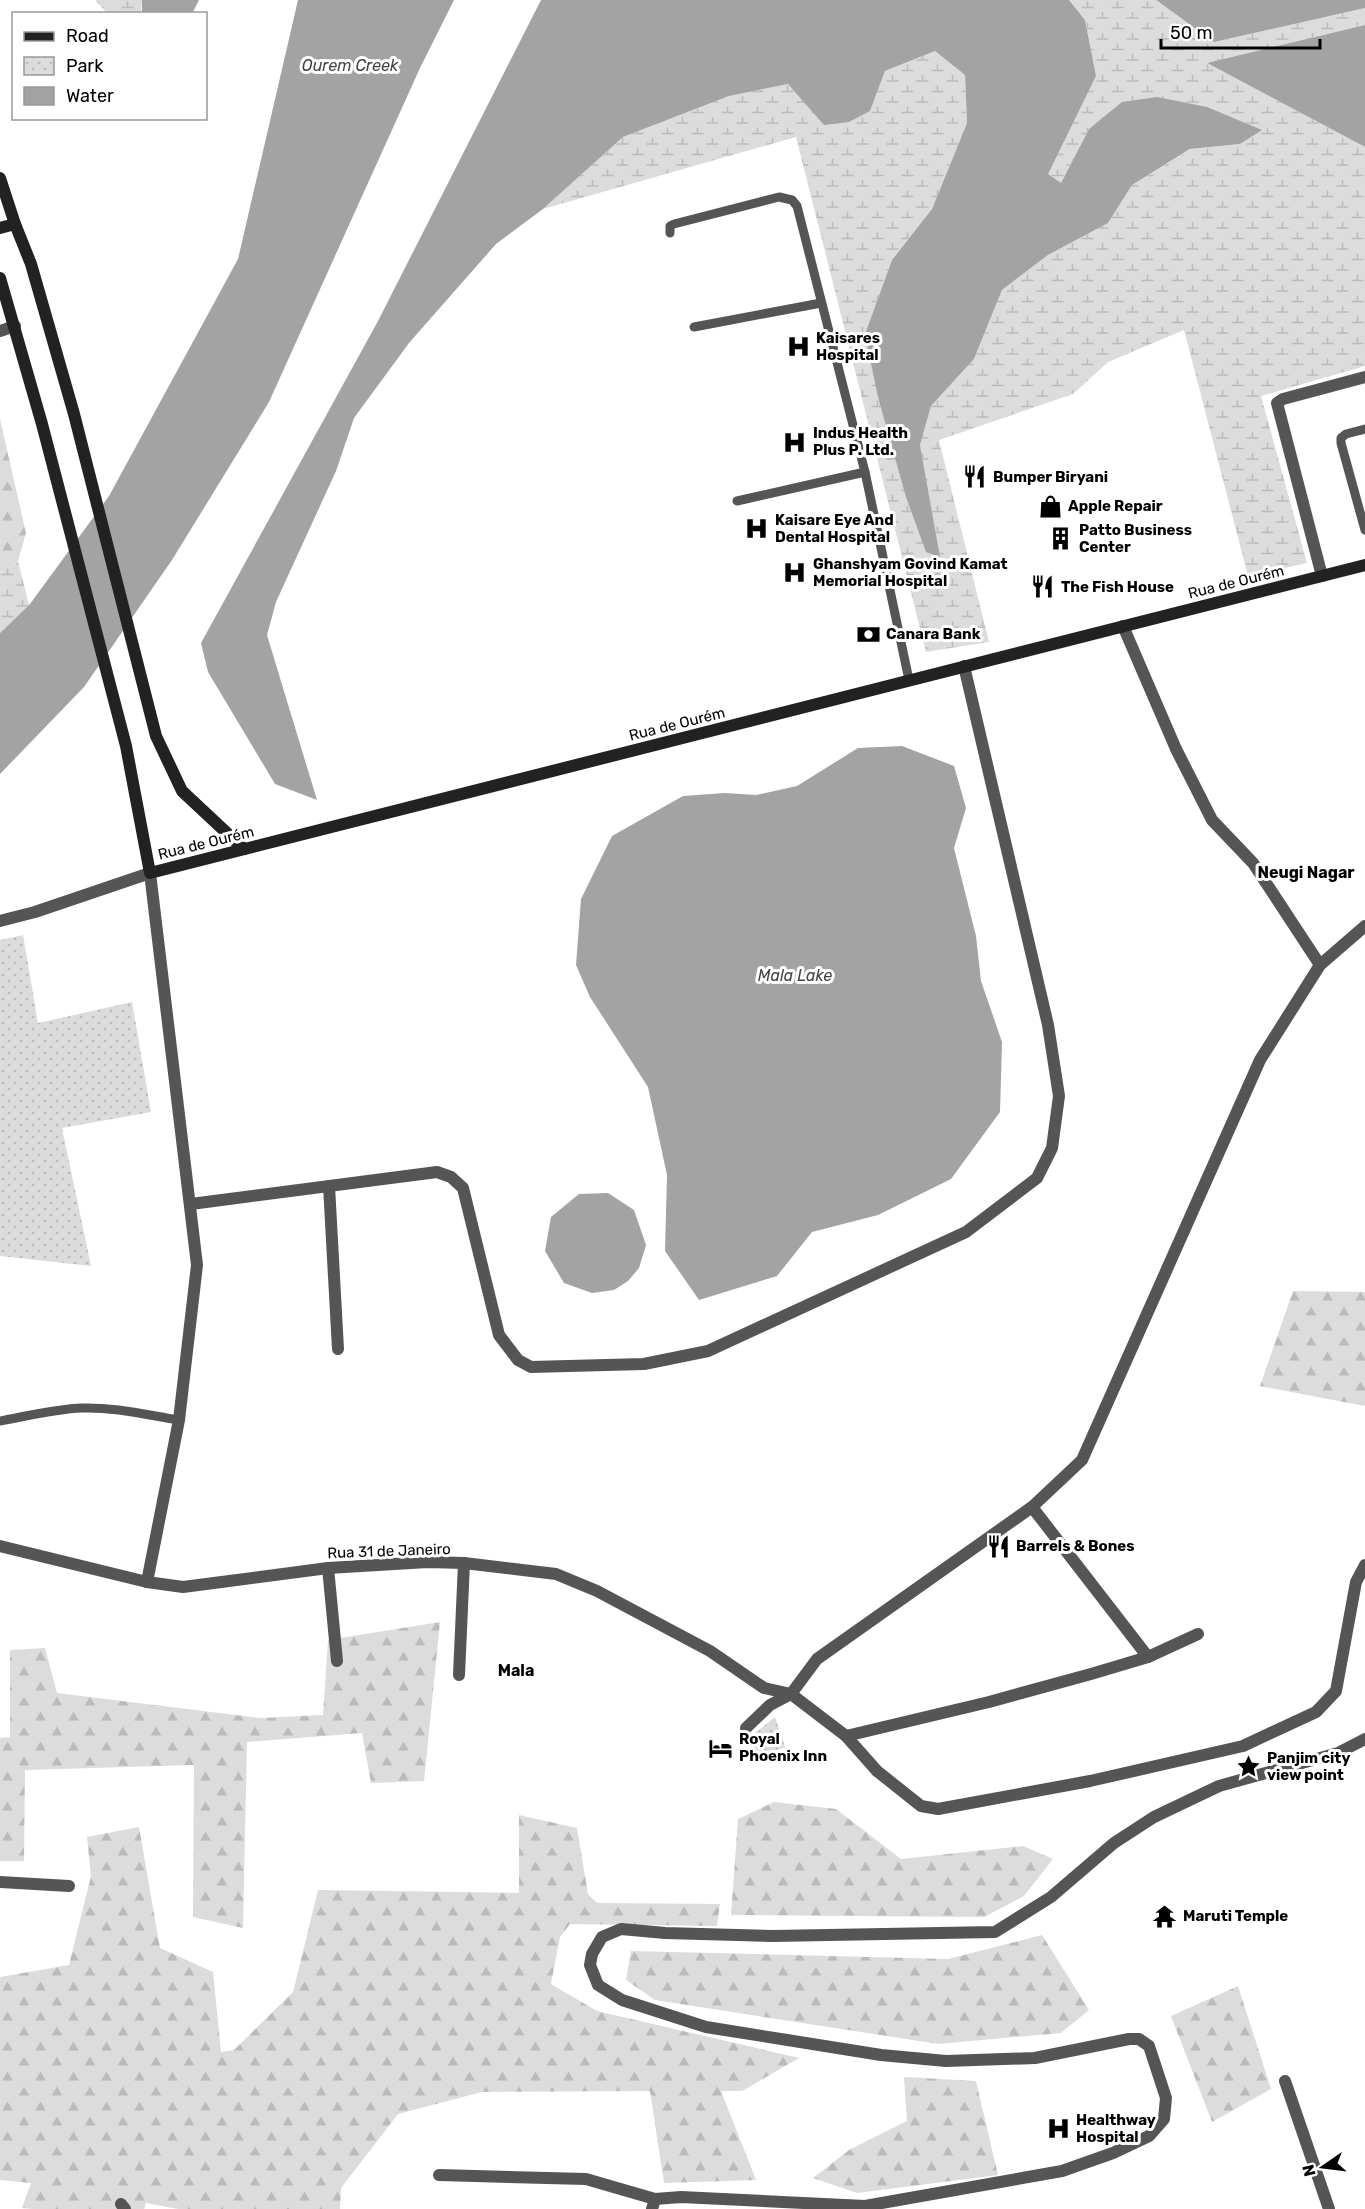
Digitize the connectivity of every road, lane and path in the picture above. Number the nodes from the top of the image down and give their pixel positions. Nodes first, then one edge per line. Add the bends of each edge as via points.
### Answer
1 (0, 178) edge
2 (15, 224) junction
3 (0, 228) edge
4 (670, 233) dead end
5 (0, 278) edge
6 (821, 303) junction
7 (15, 326) junction
8 (694, 327) dead end
9 (0, 332) edge
10 (1365, 377) edge
11 (1365, 429) edge
12 (865, 472) junction
13 (737, 501) dead end
14 (1365, 530) edge
15 (1365, 565) edge
16 (1322, 576) junction
17 (1123, 626) junction
18 (964, 666) junction
19 (909, 680) junction
20 (244, 849) junction
21 (150, 873) junction
22 (0, 921) edge
23 (1365, 926) edge
24 (1320, 965) junction
25 (329, 1186) junction
26 (191, 1204) junction
27 (339, 1349) dead end
28 (179, 1420) junction
29 (0, 1421) edge
30 (1032, 1507) junction
31 (0, 1546) edge
32 (464, 1563) junction
33 (1365, 1565) edge
34 (328, 1568) junction
35 (147, 1582) junction
36 (1198, 1634) dead end
37 (1148, 1657) junction
38 (338, 1661) dead end
39 (459, 1675) dead end
40 (791, 1694) junction
41 (746, 1728) dead end
42 (846, 1736) junction
43 (1365, 1739) edge
44 (0, 1882) edge
45 (69, 1886) dead end
46 (1285, 2081) dead end
47 (440, 2175) dead end
48 (654, 2204) edge
49 (1329, 2209) edge

1 - 2 main road
2 - 3 main road
2 - 20 main road via 31,264 74,414 156,736 182,791
4 - 6 lane via 674,224 779,197 792,200
5 - 7 main road
6 - 8 lane
6 - 12 lane
7 - 9 street
7 - 21 main road via 126,746
10 - 16 street via 1277,403
11 - 14 lane via 1346,434 1341,442
12 - 13 lane
12 - 19 lane
15 - 16 main road, Rua de Ourém
16 - 17 main road, Rua de Ourém
17 - 18 main road, Rua de Ourém
17 - 24 street via 1176,749 1212,820 1253,863
18 - 19 main road, Rua de Ourém
18 - 25 street via 1048,1025 1059,1096 1052,1148 1037,1178 966,1232 708,1351 644,1364 531,1367 518,1360 499,1335 463,1188 451,1177 437,1172
19 - 20 main road, Rua de Ourém
20 - 21 main road, Rua de Ourém
21 - 22 street, Rua de Ourém
21 - 26 street
23 - 24 street
24 - 30 street via 1260,1060 1082,1460
25 - 26 street
25 - 27 street
26 - 28 street via 197,1265
28 - 29 lane via 80,1408
28 - 35 street
30 - 37 street
30 - 40 street via 817,1659
31 - 35 street, Rua 31 de Janeiro
32 - 34 street, Rua 31 de Janeiro
32 - 39 street
32 - 40 street, Rua 31 de Janeiro via 556,1574 597,1591 710,1652 764,1688
33 - 42 street via 1356,1582 1336,1691 1316,1712 1243,1746 1090,1781 938,1809 921,1806 885,1778
34 - 35 street, Rua 31 de Janeiro via 183,1587
34 - 38 street
36 - 37 street
37 - 42 street via 988,1702
40 - 41 street via 770,1705
40 - 42 street
43 - 48 street via 1338,1753 1219,1786 1154,1817 1114,1843 1051,1897 995,1932 773,1936 621,1929 602,1937 590,1965 598,1985 622,2000 706,2027 881,2055 946,2061 1035,2058 1139,2038 1149,2046 1166,2098 1164,2119 1149,2136 1062,2171 865,2206 681,2197
44 - 45 street
46 - 49 street
47 - 48 street via 586,2179

